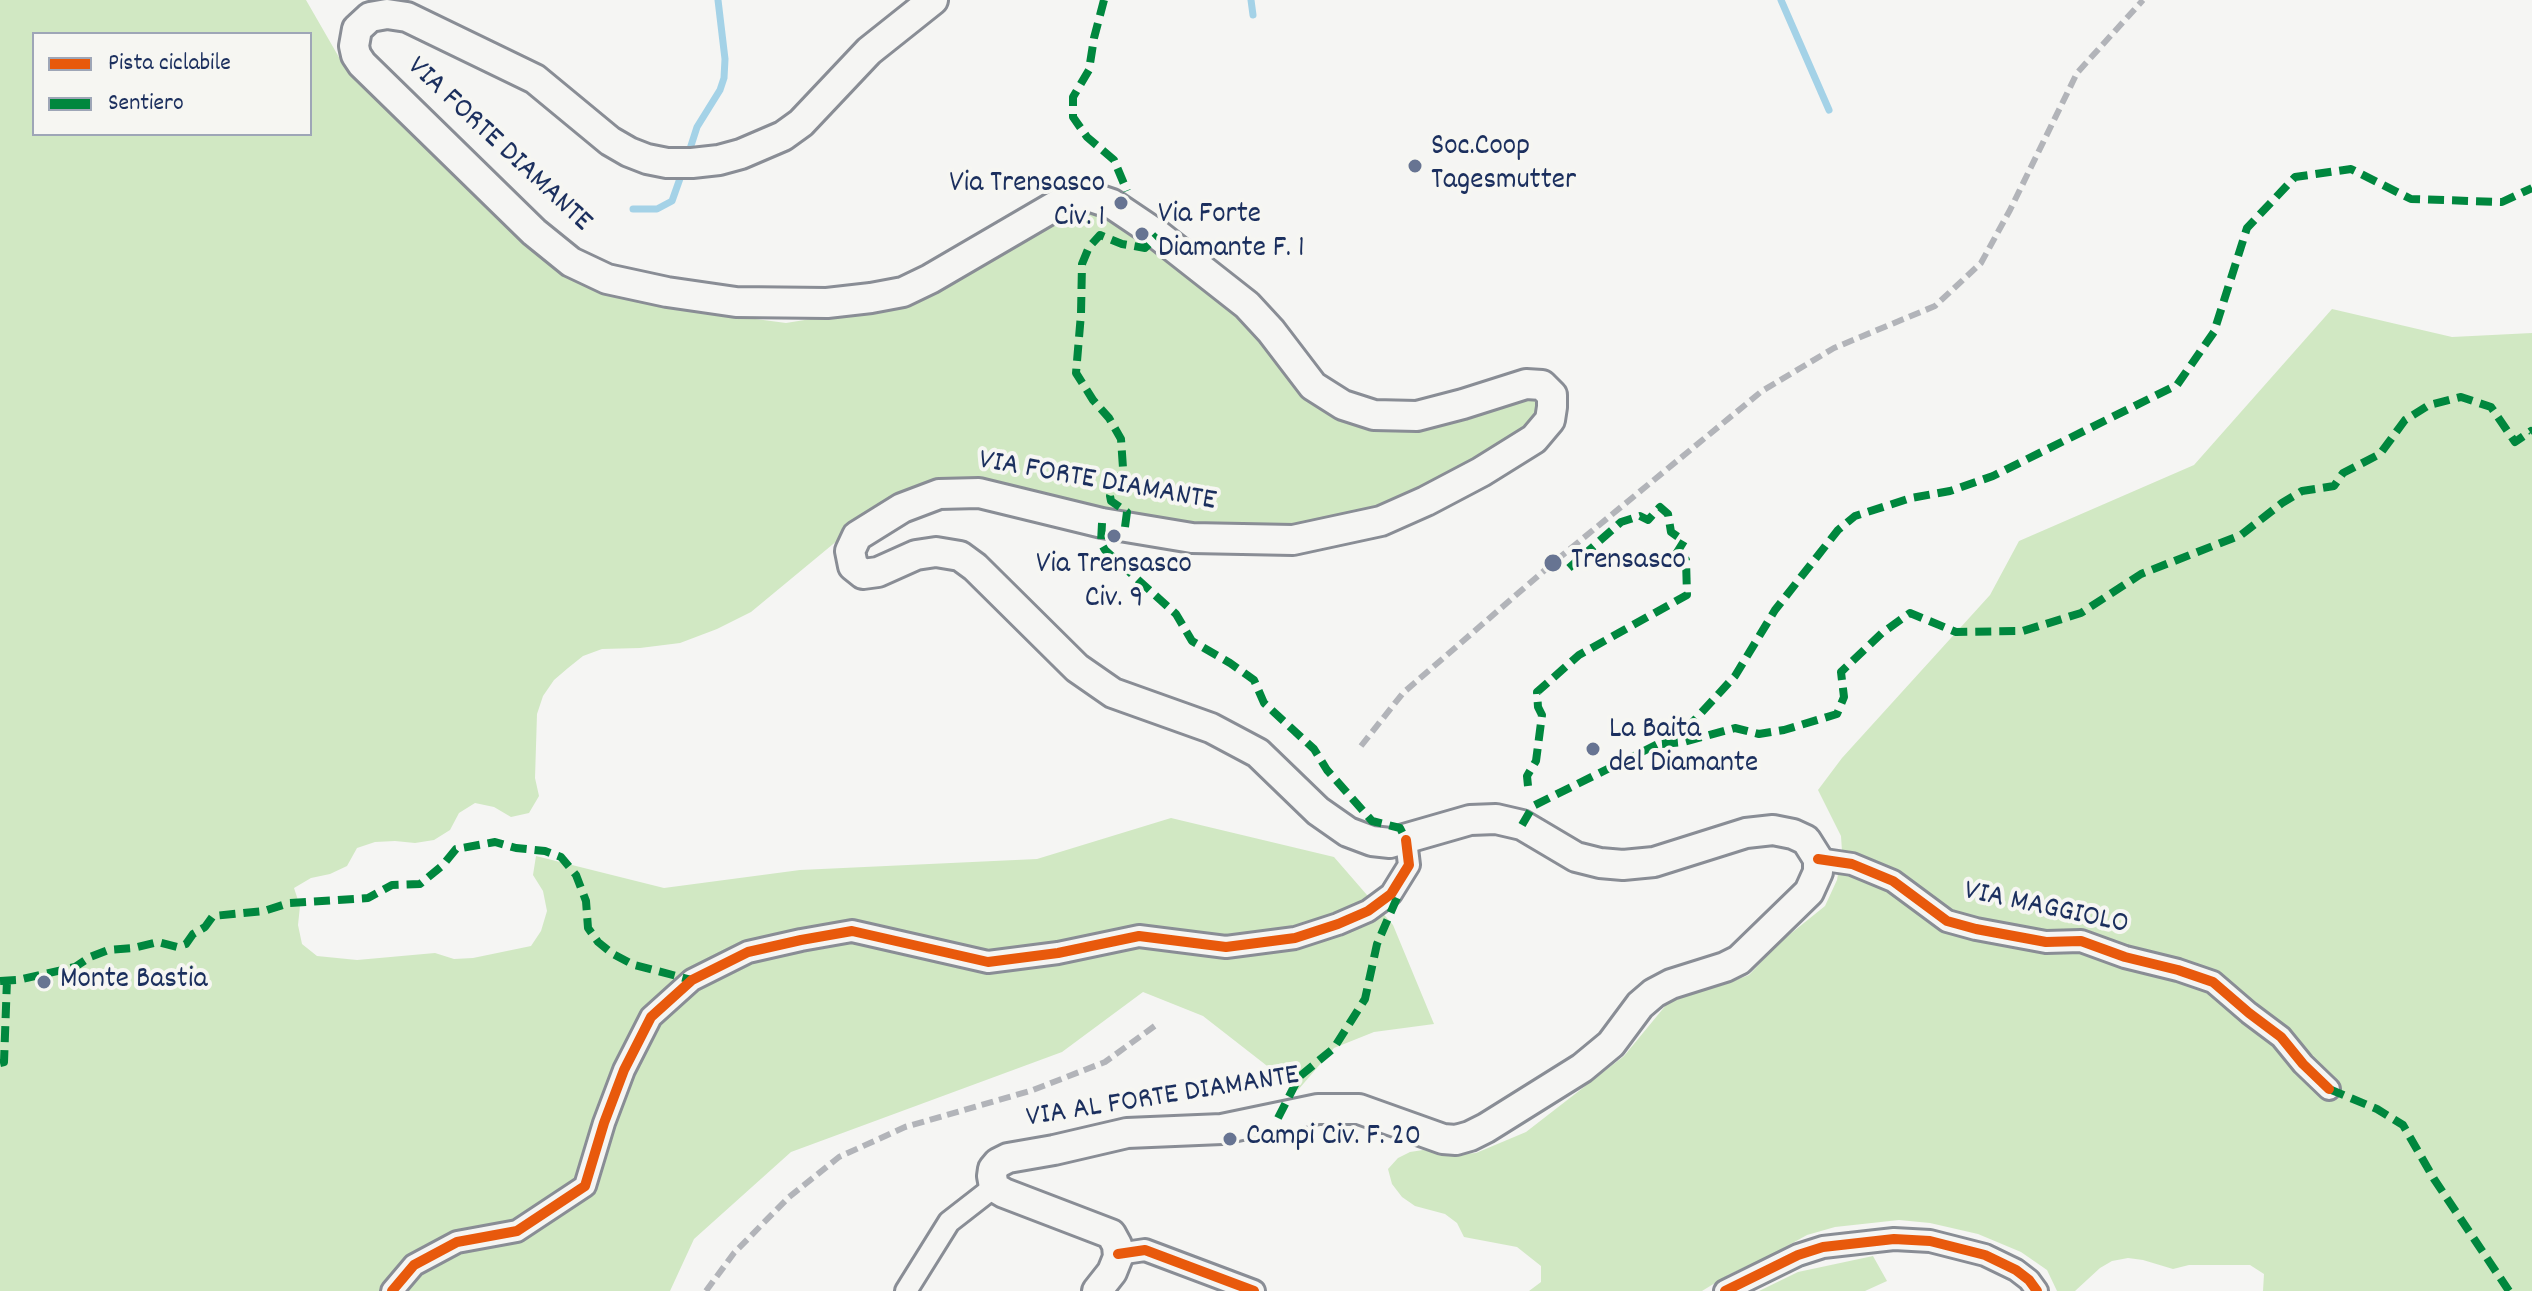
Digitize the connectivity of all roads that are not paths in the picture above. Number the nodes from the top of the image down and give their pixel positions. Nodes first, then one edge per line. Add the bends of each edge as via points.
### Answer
1 (933, 0) edge
2 (1406, 840) junction
3 (1818, 859) junction
4 (2329, 1089) dead end
5 (994, 1187) junction
6 (1118, 1254) junction
7 (392, 1291) edge
8 (906, 1291) edge
9 (1097, 1291) edge
10 (1254, 1291) edge
11 (1725, 1291) edge
12 (2037, 1291) edge

1 - 2 main road, VIA FORTE DIAMANTE via 869,51 783,136 741,154 692,163 667,163 629,152 535,79 419,21 396,14 370,17 357,29 354,46 362,64 534,232 571,262 607,279 736,302 871,298 903,292 1062,202 1091,197 1112,204 1158,235 1247,305 1313,386 1343,405 1374,415 1417,416 1516,386 1542,385 1552,395 1552,407 1550,420 1534,439 1481,472 1381,521 1293,540 1192,538 979,493 939,494 902,508 857,536 850,551 853,566 863,574 916,555 960,556 1077,668 1113,693 1211,728 1258,753 1318,811 1348,832 1372,841
2 - 3 main road via 1470,820 1496,819 1522,825 1576,857 1623,865 1654,862 1746,833 1773,830 1806,840
2 - 7 street via 1409,865 1391,894 1368,911 1295,938 1226,947 1139,936 988,962 852,931 748,952 692,980 651,1017 624,1070 585,1186 517,1231 457,1242 414,1265
3 - 4 street, VIA MAGGIOLO via 1852,864 1893,881 1947,921 2046,942 2081,941 2213,982 2281,1037
3 - 5 main road, VIA AL FORTE DIAMANTE via 1809,892 1739,960 1654,993 1611,1044 1582,1068 1470,1136 1443,1139 1359,1109 1318,1109 1222,1129 1127,1133 1008,1158 993,1169
5 - 6 main road via 1105,1230
5 - 8 street via 949,1222
6 - 9 main road
6 - 10 street via 1145,1250
11 - 12 street via 1823,1247 1913,1239 1985,1255 2016,1270

